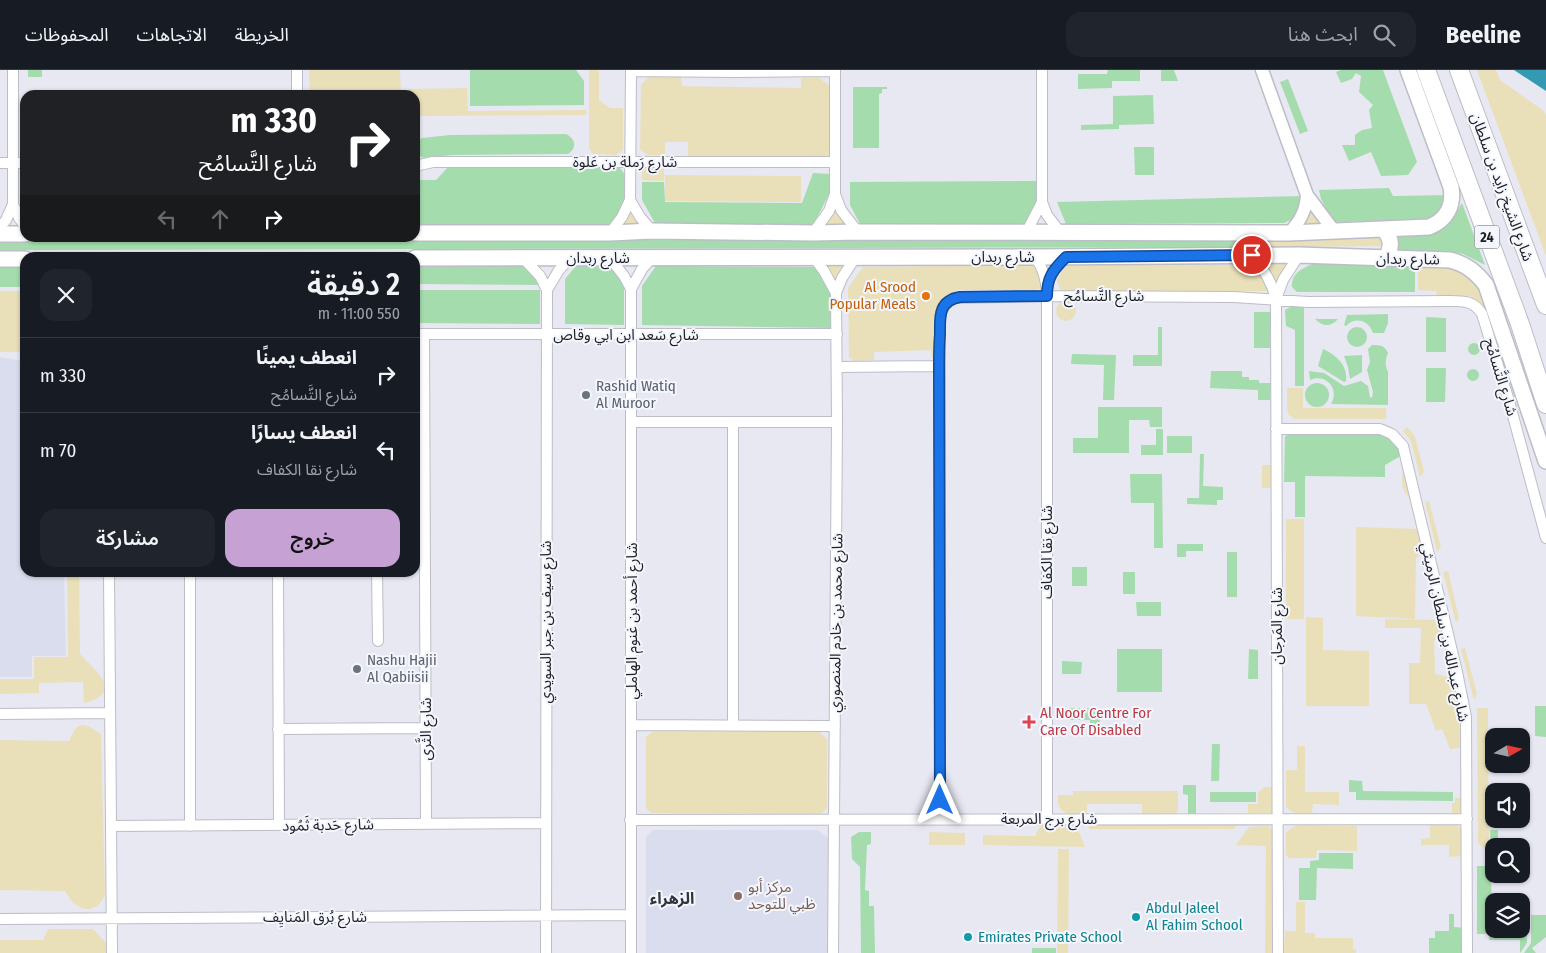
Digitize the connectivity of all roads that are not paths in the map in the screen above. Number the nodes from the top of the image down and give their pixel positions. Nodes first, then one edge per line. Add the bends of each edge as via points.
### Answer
1 (13, 70) edge
2 (297, 70) edge
3 (631, 70) edge
4 (1042, 70) edge
5 (1262, 70) edge
6 (1408, 70) edge
7 (1426, 70) edge
8 (1458, 70) edge
9 (732, 71) edge
10 (835, 71) edge
11 (297, 90) edge
12 (630, 162) junction
13 (835, 162) junction
14 (0, 163) edge
15 (13, 163) junction
16 (20, 163) edge
17 (420, 165) edge
18 (835, 194) junction
19 (1307, 195) junction
20 (630, 200) junction
21 (1042, 202) junction
22 (13, 204) junction
23 (20, 219) edge
24 (0, 227) edge
25 (1383, 229) junction
26 (1334, 231) junction
27 (652, 232) junction
28 (858, 232) junction
29 (1026, 232) junction
30 (1060, 232) junction
31 (1289, 232) junction
32 (420, 233) edge
33 (610, 233) junction
34 (813, 233) junction
35 (0, 234) edge
36 (20, 234) edge
37 (1252, 255) junction
38 (1299, 255) junction
39 (1035, 257) junction
40 (1066, 257) junction
41 (420, 258) edge
42 (524, 258) junction
43 (570, 258) junction
44 (610, 258) junction
45 (652, 258) junction
46 (814, 258) junction
47 (855, 258) junction
48 (1384, 258) junction
49 (0, 259) edge
50 (20, 259) edge
51 (1047, 284) junction
52 (631, 289) junction
53 (547, 290) junction
54 (836, 293) junction
55 (1047, 296) junction
56 (1276, 300) junction
57 (1546, 305) edge
58 (420, 334) edge
59 (547, 334) junction
60 (837, 334) junction
61 (632, 335) junction
62 (939, 366) junction
63 (837, 367) junction
64 (1546, 404) edge
65 (420, 418) edge
66 (632, 422) junction
67 (733, 422) junction
68 (837, 422) junction
69 (1276, 429) junction
70 (1546, 461) edge
71 (1546, 538) edge
72 (109, 577) edge
73 (190, 577) edge
74 (278, 577) edge
75 (377, 577) edge
76 (378, 641) dead end
77 (110, 713) junction
78 (0, 714) edge
79 (632, 725) junction
80 (733, 726) junction
81 (835, 726) junction
82 (426, 728) junction
83 (278, 729) junction
84 (940, 819) junction
85 (1047, 819) junction
86 (1467, 819) junction
87 (630, 820) junction
88 (834, 820) junction
89 (1277, 820) junction
90 (426, 823) junction
91 (545, 823) junction
92 (279, 825) junction
93 (111, 826) junction
94 (190, 826) junction
95 (631, 915) junction
96 (546, 916) junction
97 (112, 918) junction
98 (0, 919) edge
99 (112, 953) edge
100 (546, 953) edge
101 (631, 953) edge
102 (833, 953) edge
103 (1278, 953) edge
104 (1467, 953) edge

1 - 15 street
2 - 11 street
3 - 9 street
3 - 12 street
4 - 21 street
5 - 19 street
6 - 25 main road, شارع ربدان via 1451,187 1452,201 1436,224 1422,228
7 - 64 highway, شارع الشيخ زايد بن سلطان / 24 via 1520,324
8 - 57 highway, شارع الشيخ زايد بن سلطان / 24
9 - 10 street
10 - 13 street
12 - 13 street, شارع رَملة بن عَلوة
12 - 17 street, شارع رَملة بن عَلوة via 433,162
12 - 20 street
13 - 18 street
14 - 15 street
15 - 16 street
15 - 22 street
18 - 28 street via 846,218
18 - 34 street via 829,211
19 - 26 street
19 - 31 street via 1300,220
20 - 27 street
20 - 33 street
21 - 29 street
21 - 30 street via 1050,221
22 - 23 street
22 - 24 street
25 - 26 main road, شارع ربدان
25 - 48 main road via 1391,245
26 - 31 main road, شارع ربدان
27 - 33 main road, شارع ربدان
27 - 34 main road, شارع ربدان
28 - 29 main road, شارع ربدان
28 - 34 main road, شارع ربدان
29 - 30 main road, شارع ربدان
30 - 31 main road, شارع ربدان
32 - 33 main road, شارع ربدان
35 - 36 main road
37 - 38 main road, شارع ربدان
37 - 40 main road, شارع ربدان
37 - 56 street, شارع المَرجان via 1270,280
38 - 48 main road, شارع ربدان
38 - 56 street, شارع المَرجان via 1283,280
39 - 40 main road, شارع ربدان
39 - 47 main road, شارع ربدان
39 - 51 street, شارع نقا الكفاف
40 - 51 street
41 - 42 main road, شارع ربدان
42 - 43 main road, شارع ربدان
42 - 53 street
43 - 44 main road, شارع ربدان
43 - 53 street
44 - 45 main road, شارع ربدان
44 - 52 street
45 - 46 main road, شارع ربدان
45 - 52 street
46 - 47 main road, شارع ربدان
46 - 54 street, شارع محمد بن خادم المنصوري
47 - 54 street, شارع محمد بن خادم المنصوري
48 - 70 main road, شارع ربدان via 1450,260 1471,268 1479,276 1490,296
49 - 50 main road
51 - 55 street, شارع نقا الكفاف
52 - 61 street, شارع أحمد بن غنوم الهاملي
53 - 59 street, شارع سيف بن جبر السويدي
54 - 60 street, شارع محمد بن خادم المنصوري
55 - 56 street, شارع التَّسامُح
55 - 62 street, شارع التَّسامُح via 960,297 949,301 940,314
55 - 85 street, شارع نقا الكفاف
56 - 69 street, شارع المَرجان
56 - 71 street, شارع التَّسامُح via 1466,301 1478,307 1509,401
58 - 59 street, شارع سَعد ابن ابي وقاص
58 - 65 street, شارع الثَّرى
59 - 61 street, شارع سَعد ابن ابي وقاص
59 - 91 street, شارع سيف بن جبر السويدي
60 - 61 street, شارع سَعد ابن ابي وقاص
60 - 63 street, شارع محمد بن خادم المنصوري
61 - 66 street, شارع أحمد بن غنوم الهاملي
62 - 63 street
62 - 84 street, شارع التَّسامُح
63 - 68 street, شارع محمد بن خادم المنصوري
65 - 82 street, شارع الثَّرى
66 - 67 street
66 - 79 street, شارع أحمد بن غنوم الهاملي
67 - 68 street
67 - 80 street
68 - 81 street, شارع محمد بن خادم المنصوري
69 - 86 street, شارع عبدالله بن سلطان الرميثي via 1380,429 1392,434 1402,446 1465,706
69 - 89 street, شارع المَرجان
72 - 77 street
73 - 94 street
74 - 83 street
75 - 76 street
77 - 78 street
77 - 93 street
79 - 80 street
79 - 87 street, شارع أحمد بن غنوم الهاملي
80 - 81 street
81 - 88 street, شارع محمد بن خادم المنصوري
82 - 83 street
82 - 90 street, شارع الثَّرى
83 - 92 street
84 - 85 street, شارع برج المربعة
84 - 88 street, شارع برج المربعة
85 - 89 street, شارع برج المربعة
86 - 89 street, شارع برج المربعة
86 - 104 street, شارع عبدالله بن سلطان الرميثي
87 - 88 street, شارع برج المربعة
87 - 95 street, شارع أحمد بن غنوم الهاملي
88 - 102 street, شارع محمد بن خادم المنصوري
89 - 103 street, شارع المَرجان
90 - 91 street, شارع حَدبة ثَمُود
90 - 92 street, شارع حَدبة ثَمُود
91 - 96 street, شارع سيف بن جبر السويدي
92 - 94 street, شارع حَدبة ثَمُود
93 - 94 street, شارع حَدبة ثَمُود
93 - 97 street
95 - 96 street, شارع بُرق المَنايِف
95 - 101 street, شارع أحمد بن غنوم الهاملي
96 - 97 street, شارع بُرق المَنايِف
96 - 100 street, شارع سيف بن جبر السويدي
97 - 98 street, شارع بُرق المَنايِف
97 - 99 street

